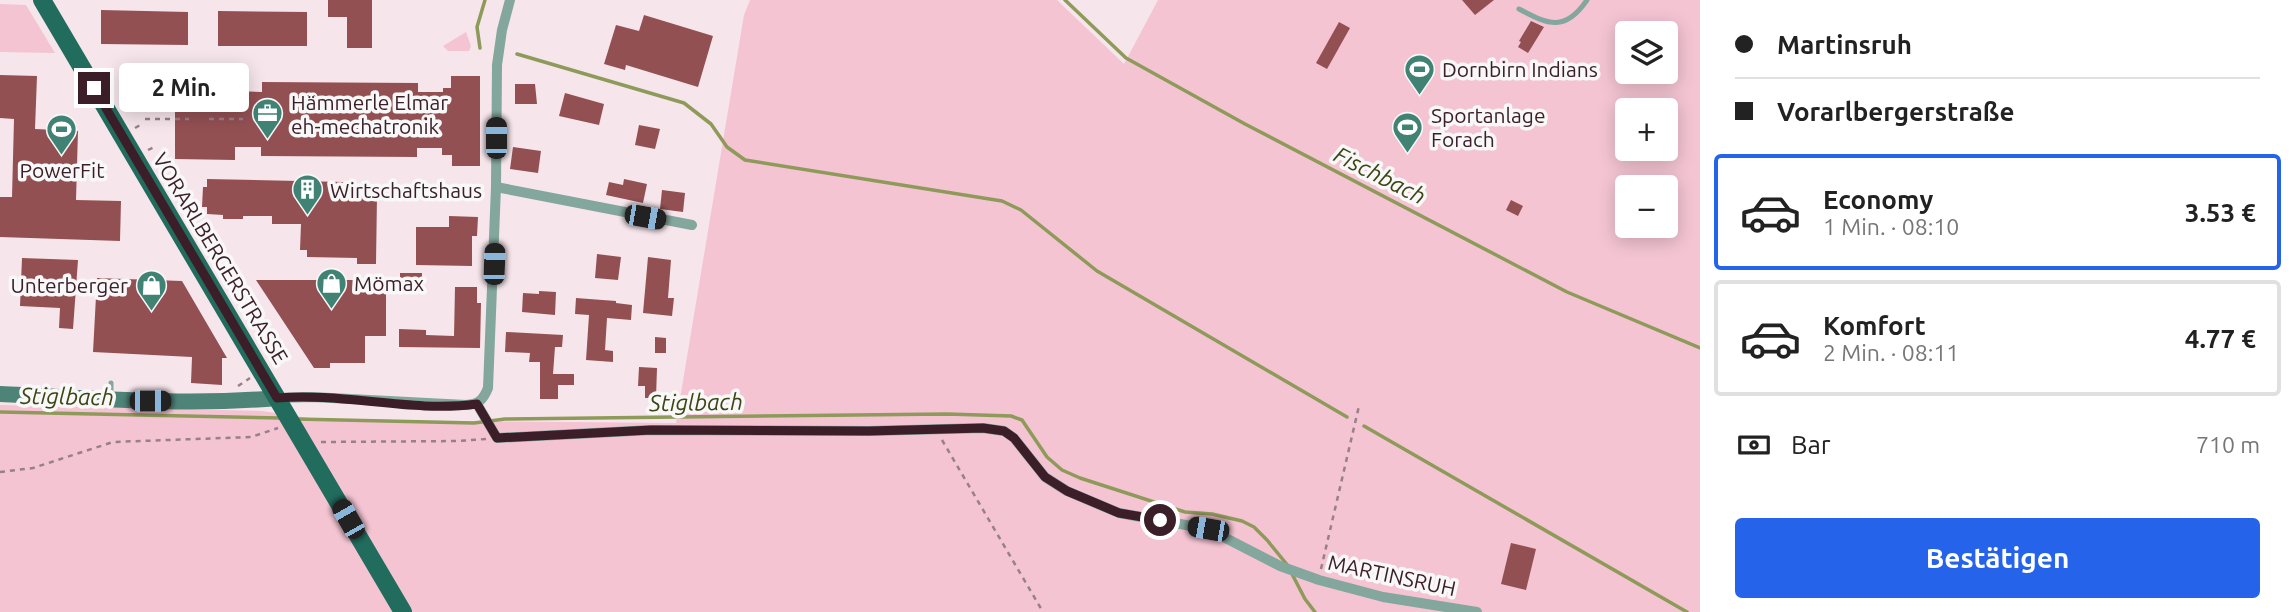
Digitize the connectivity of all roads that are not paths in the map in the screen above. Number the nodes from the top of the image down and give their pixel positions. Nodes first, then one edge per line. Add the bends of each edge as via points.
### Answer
1 (42, 0) edge
2 (510, 0) edge
3 (1587, 0) edge
4 (1519, 9) dead end
5 (496, 187) junction
6 (692, 225) dead end
7 (0, 394) edge
8 (279, 402) junction
9 (480, 408) junction
10 (403, 612) edge
11 (1477, 612) edge

1 - 8 main road, VORARLBERGERSTRASSE
2 - 5 street via 498,53
3 - 4 lane via 1567,21 1552,24
5 - 6 street
5 - 9 street via 488,388
7 - 8 main road via 111,391
8 - 9 street via 312,397
8 - 10 main road, VORARLBERGERSTRASSE via 286,428
9 - 11 street, MARTINSRUH via 495,434 1004,431 1045,477 1119,513 1208,529 1299,574 1383,597

